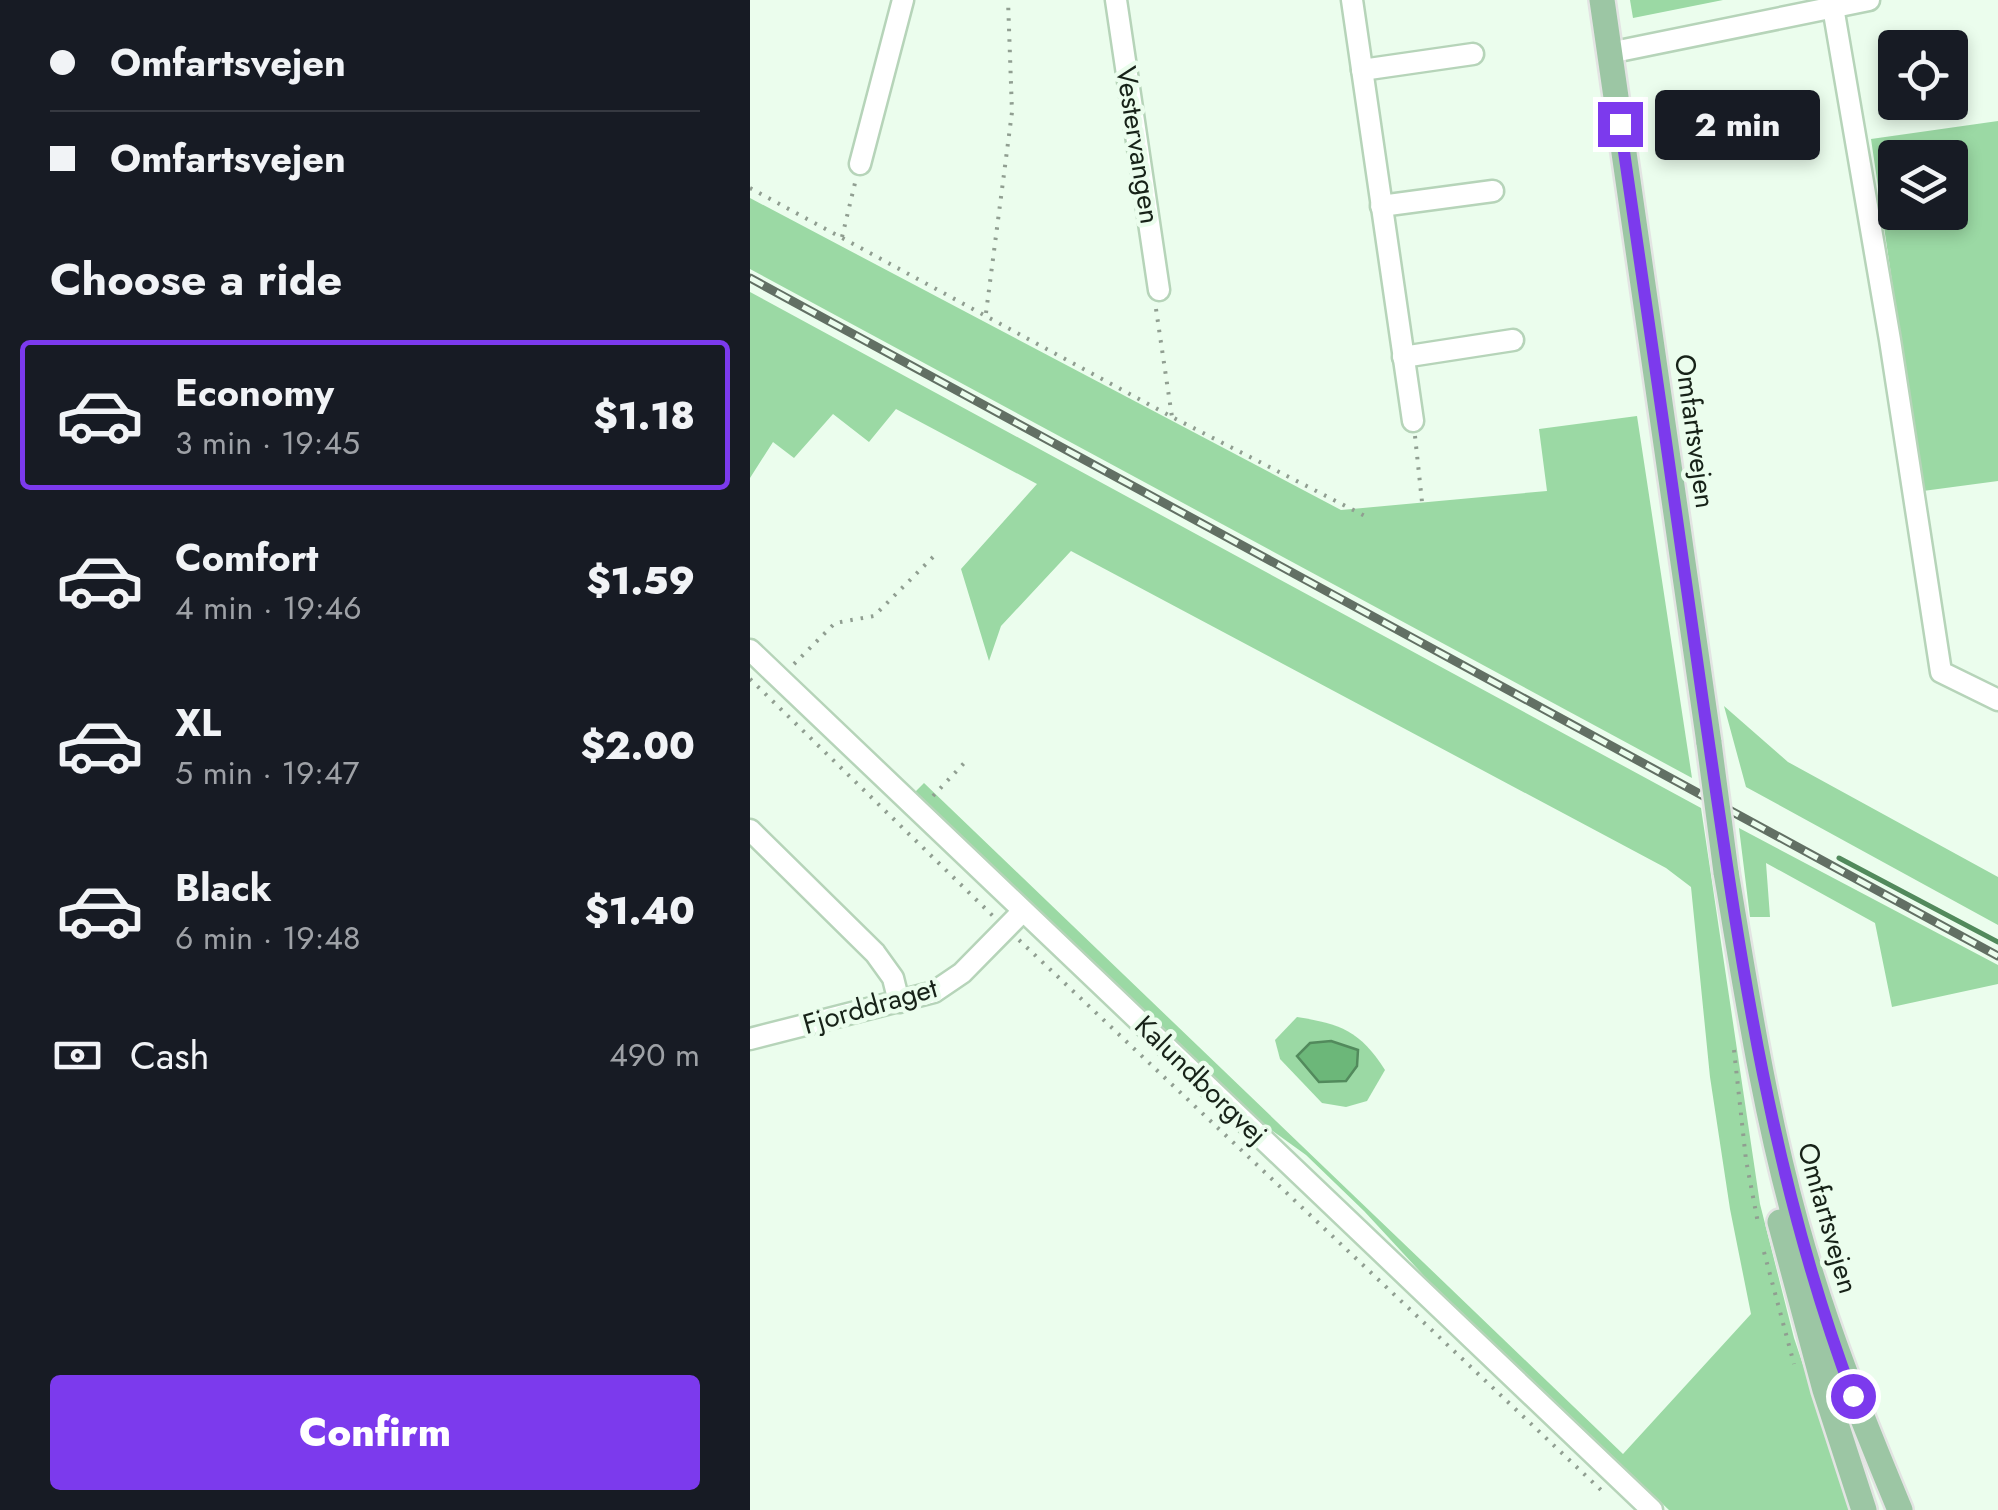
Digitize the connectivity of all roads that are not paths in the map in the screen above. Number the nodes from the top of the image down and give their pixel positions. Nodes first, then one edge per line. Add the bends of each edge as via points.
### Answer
1 (902, 0) edge
2 (1116, 0) edge
3 (1352, 0) edge
4 (1602, 0) edge
5 (1869, 0) edge
6 (1833, 7) junction
7 (1610, 52) junction
8 (1474, 54) dead end
9 (1362, 70) junction
10 (860, 164) road end
11 (1493, 190) dead end
12 (1381, 206) junction
13 (1159, 290) road end
14 (1513, 340) dead end
15 (1403, 356) junction
16 (1413, 421) road end
17 (750, 650) edge
18 (1998, 700) edge
19 (750, 830) edge
20 (1726, 872) junction
21 (1023, 911) junction
22 (899, 1002) junction
23 (750, 1039) edge
24 (1652, 1510) edge
25 (1864, 1510) edge
26 (1900, 1510) edge

1 - 10 street
2 - 13 street, Vestervangen
3 - 9 street
4 - 7 main road, Omfartsvejen
5 - 6 street
6 - 7 street
6 - 18 street via 1941,672
7 - 20 main road, Omfartsvejen, bridge
8 - 9 street
9 - 12 street
11 - 12 street
12 - 15 street
14 - 15 street
15 - 16 street
17 - 21 street, Kalundborgvej
19 - 22 street via 875,953 893,978
20 - 25 main road, Omfartsvejen via 1780,1224
20 - 26 main road, Omfartsvejen via 1797,1228 1836,1350
21 - 22 street, Fjorddraget via 950,984
21 - 24 street, Kalundborgvej
22 - 23 street, Fjorddraget

